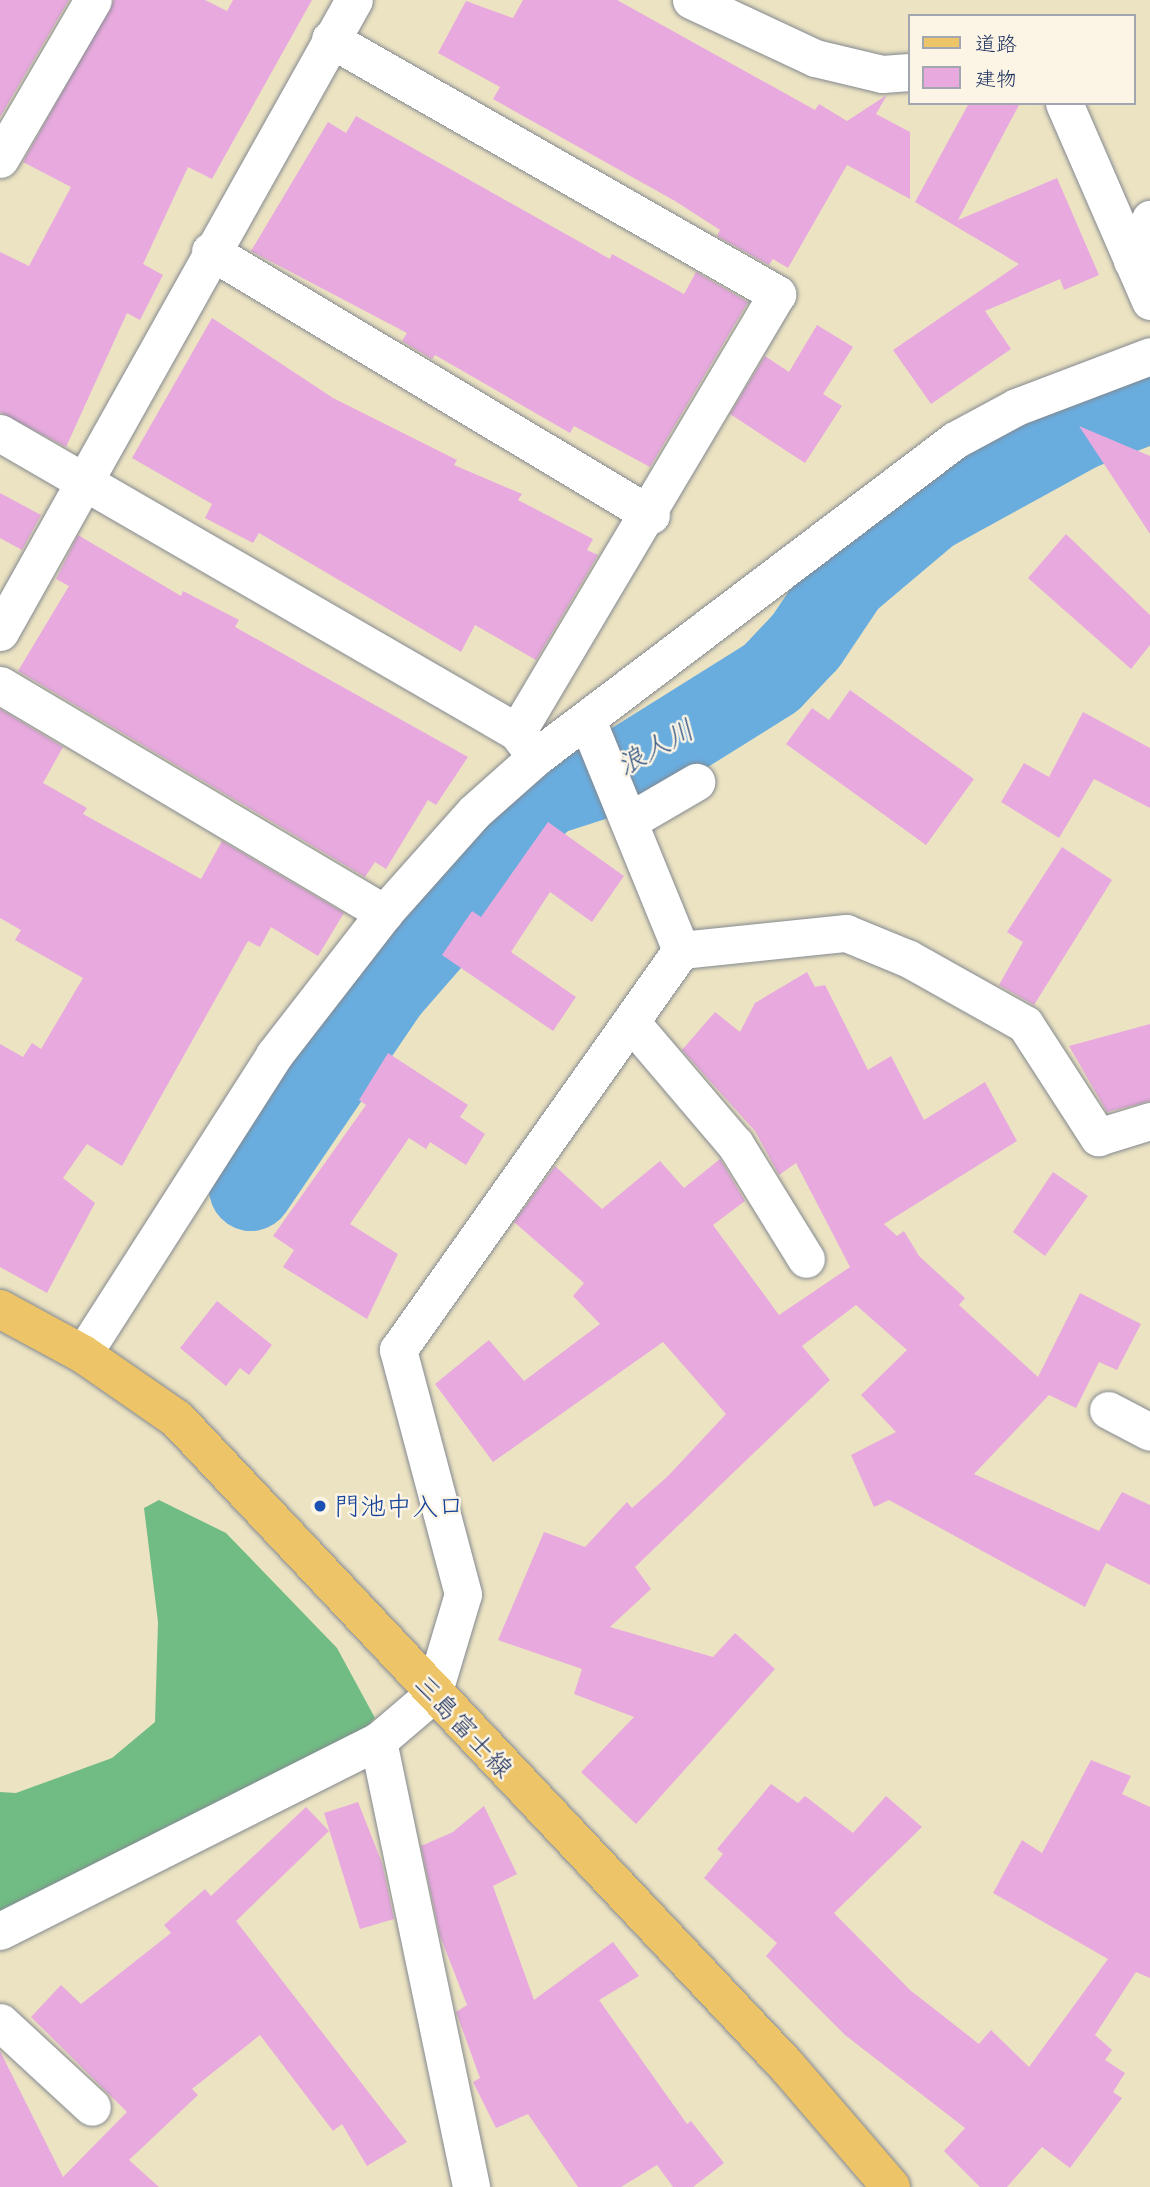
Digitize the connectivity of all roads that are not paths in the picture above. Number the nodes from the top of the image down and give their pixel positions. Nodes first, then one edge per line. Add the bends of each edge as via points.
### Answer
1 (93, 0) edge
2 (354, 0) edge
3 (691, 0) edge
4 (330, 39) junction
5 (908, 72) edge
6 (1066, 105) edge
7 (0, 159) edge
8 (1150, 219) edge
9 (210, 251) junction
10 (1132, 261) junction
11 (1150, 301) edge
12 (1150, 356) edge
13 (0, 433) edge
14 (81, 480) junction
15 (651, 515) junction
16 (0, 632) edge
17 (0, 685) edge
18 (587, 720) junction
19 (527, 744) junction
20 (695, 782) dead end
21 (629, 821) junction
22 (384, 913) junction
23 (681, 950) junction
24 (631, 1022) junction
25 (1150, 1121) edge
26 (806, 1259) dead end
27 (0, 1308) edge
28 (83, 1353) junction
29 (1108, 1410) dead end
30 (1150, 1432) edge
31 (433, 1694) junction
32 (378, 1741) junction
33 (0, 1931) edge
34 (0, 2022) edge
35 (92, 2107) dead end
36 (471, 2187) edge
37 (891, 2187) edge

1 - 7 street
2 - 4 street
3 - 5 street via 815,58 882,74
4 - 9 street
4 - 15 street via 777,294
6 - 10 street
8 - 10 street
9 - 14 street
9 - 15 street
10 - 11 street
12 - 18 street via 1016,407 955,440
13 - 14 street
14 - 16 street
14 - 19 street
15 - 19 street
17 - 22 street
18 - 19 street
18 - 21 street
19 - 22 street
20 - 21 street
21 - 23 street
22 - 28 street via 274,1055
23 - 24 street
23 - 25 street via 846,933 909,959 1025,1024 1098,1138
24 - 26 street via 735,1144
24 - 31 street via 398,1350 463,1594
27 - 28 main road, 三島富士線
28 - 31 main road, 三島富士線 via 177,1419
29 - 30 street
31 - 32 street
31 - 37 main road, 三島富士線 via 786,2065
32 - 33 street
32 - 36 street
34 - 35 street

